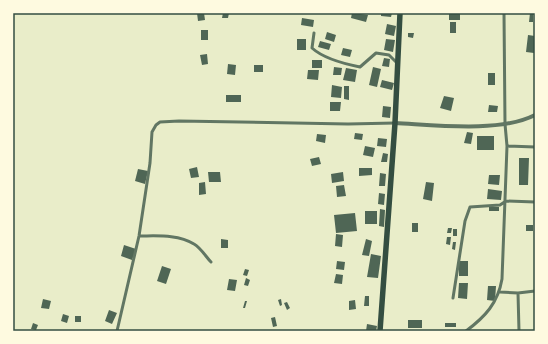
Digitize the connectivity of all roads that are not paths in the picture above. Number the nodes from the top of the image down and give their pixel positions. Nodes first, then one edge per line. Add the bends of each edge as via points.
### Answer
1 (400, 13) edge
2 (504, 13) edge
3 (314, 33) dead end
4 (398, 63) junction
5 (535, 115) edge
6 (395, 123) junction
7 (505, 124) junction
8 (508, 146) junction
9 (535, 147) edge
10 (506, 201) junction
11 (535, 202) edge
12 (139, 236) junction
13 (211, 262) dead end
14 (500, 292) junction
15 (535, 292) edge
16 (518, 293) junction
17 (453, 298) dead end
18 (117, 331) edge
19 (380, 331) edge
20 (466, 331) edge
21 (518, 331) edge

1 - 4 highway
2 - 7 street
3 - 4 street via 312,48 319,54 344,64 360,67 376,53 389,55
4 - 6 highway
5 - 7 street
6 - 7 street via 488,126
6 - 12 street via 160,122 152,132
6 - 19 highway
7 - 8 street
8 - 9 street
8 - 10 street
10 - 11 street
10 - 14 street
10 - 17 street via 500,205 470,207 465,221
12 - 13 street via 168,236 195,244
12 - 18 street
14 - 16 street
14 - 20 street via 479,322
15 - 16 street
16 - 21 street

